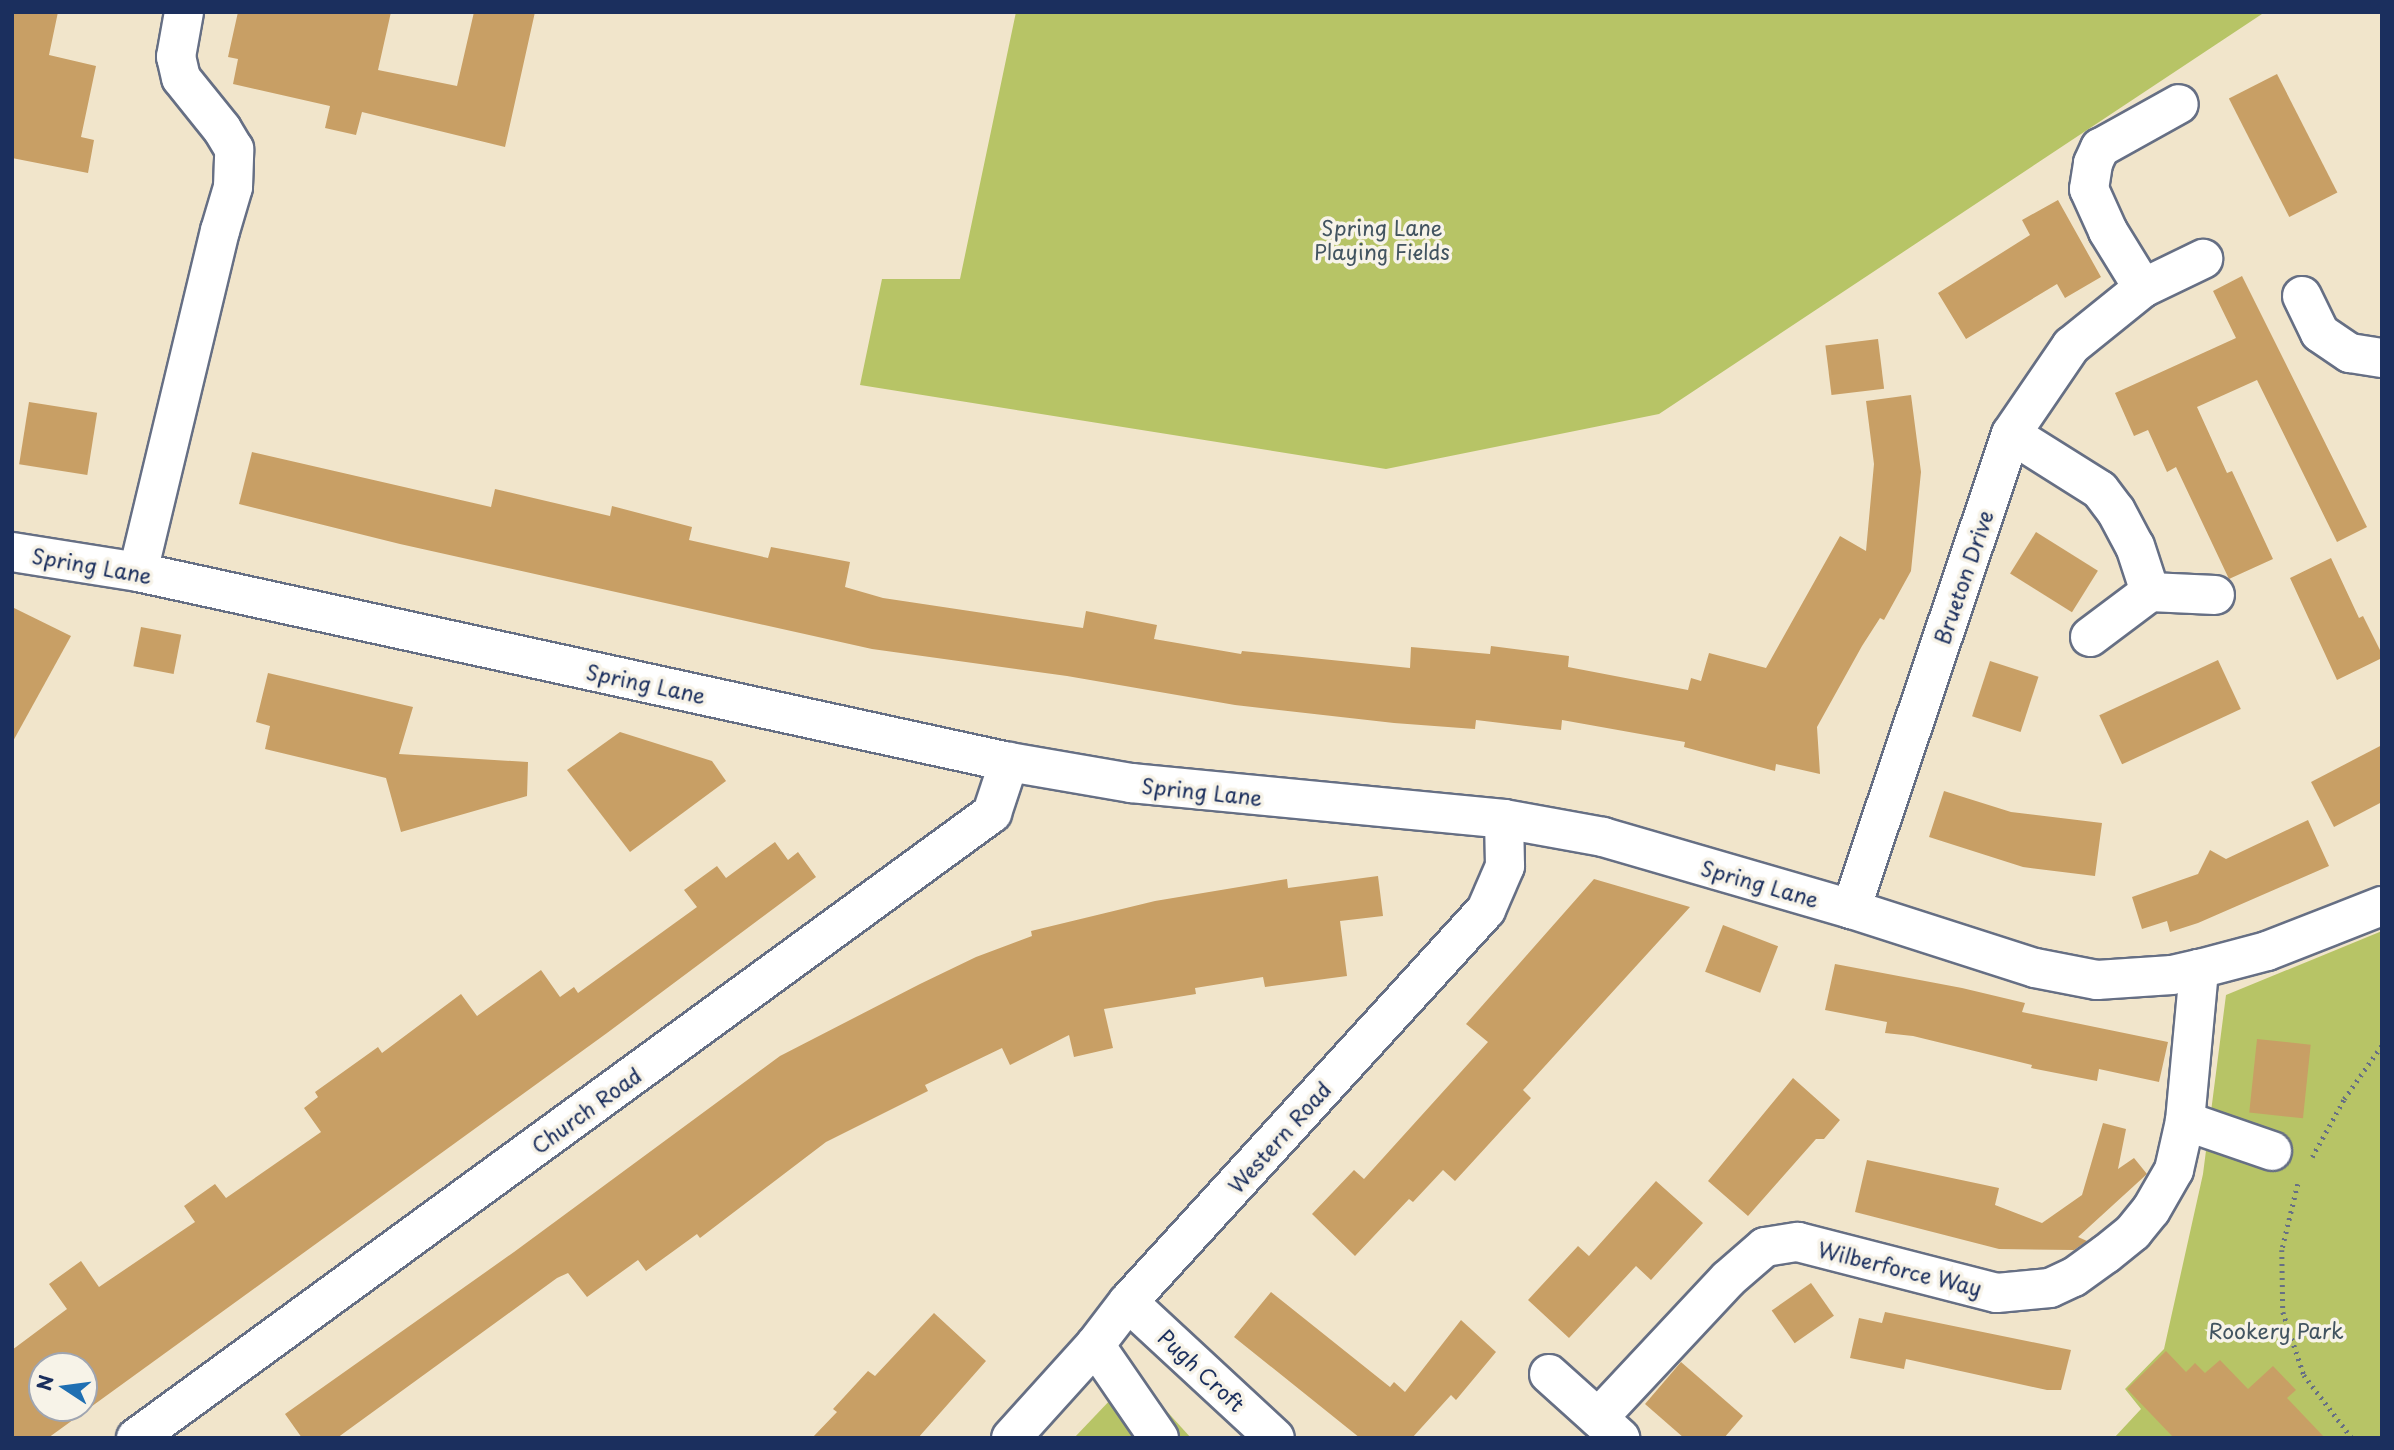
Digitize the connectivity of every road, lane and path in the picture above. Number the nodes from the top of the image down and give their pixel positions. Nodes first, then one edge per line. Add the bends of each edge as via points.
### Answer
1 (184, 12) edge
2 (2179, 104) dead end
3 (2203, 259) dead end
4 (2143, 288) junction
5 (2302, 296) dead end
6 (2382, 358) edge
7 (2011, 434) junction
8 (12, 552) edge
9 (138, 572) junction
10 (2150, 592) junction
11 (2215, 595) dead end
12 (2090, 637) dead end
13 (1009, 762) junction
14 (1504, 819) junction
15 (2382, 906) edge
16 (1851, 909) junction
17 (2199, 969) junction
18 (2382, 1045) edge
19 (2185, 1121) junction
20 (2272, 1151) dead end
21 (2309, 1164) dead end
22 (2303, 1175) dead end
23 (1128, 1303) junction
24 (1095, 1345) junction
25 (1549, 1374) dead end
26 (1609, 1428) edge
27 (136, 1438) edge
28 (1011, 1438) edge
29 (1159, 1438) edge
30 (1275, 1438) edge
31 (2352, 1438) edge

1 - 9 street via 176,57 181,78 234,149 233,187
2 - 4 street via 2100,148 2093,163 2089,189
3 - 4 street, Brueton Drive
4 - 7 street, Brueton Drive via 2071,346
5 - 6 street via 2320,333 2350,353
7 - 10 street via 2100,490 2135,546
7 - 16 street, Brueton Drive
8 - 9 street, Spring Lane
9 - 13 street, Spring Lane
10 - 11 street
10 - 12 street
13 - 14 street, Spring Lane via 1130,783
13 - 27 street, Church Road via 992,813
14 - 16 street, Spring Lane via 1603,837
14 - 23 street, Western Road via 1505,866 1486,910
15 - 17 street, Spring Lane via 2267,951
16 - 17 street, Spring Lane via 2035,968 2097,980
17 - 19 street, Wilberforce Way
18 - 21 path via 2344,1099
19 - 20 street
19 - 26 street, Wilberforce Way via 2174,1170 2151,1210 2133,1232 2074,1277 2050,1288 1997,1293 1798,1242 1765,1247 1746,1261
22 - 31 path via 2282,1250 2283,1312 2304,1375
23 - 24 street, Western Road
23 - 30 street, Pugh Croft
24 - 28 street, Western Road
24 - 29 street
25 - 26 street, Wilberforce Way

